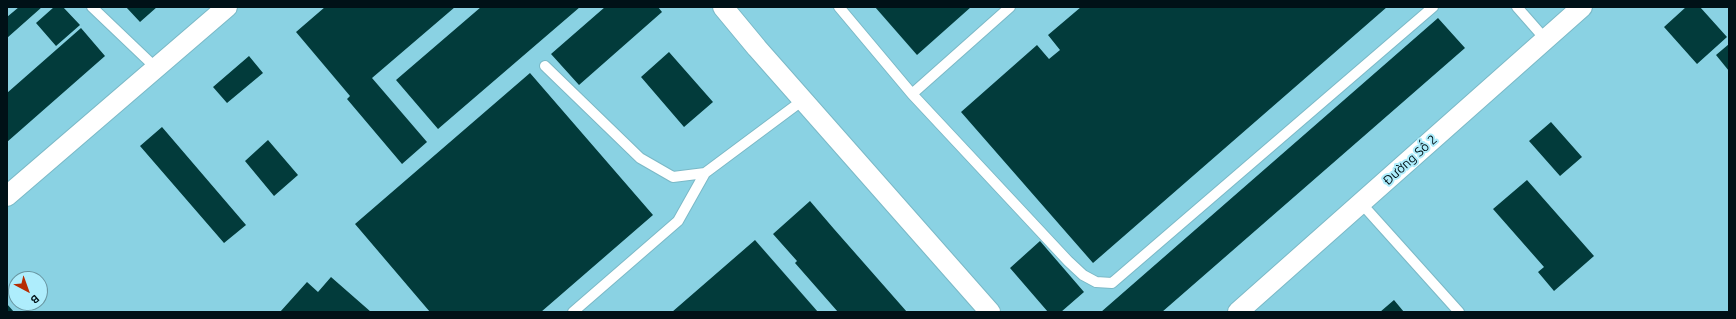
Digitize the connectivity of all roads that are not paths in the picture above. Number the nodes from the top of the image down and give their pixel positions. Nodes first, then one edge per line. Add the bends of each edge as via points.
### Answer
1 (92, 7) edge
2 (227, 7) edge
3 (723, 7) edge
4 (839, 7) edge
5 (1010, 7) edge
6 (1433, 7) edge
7 (1517, 7) edge
8 (1582, 7) edge
9 (1546, 40) junction
10 (545, 66) dead end
11 (156, 68) junction
12 (912, 94) junction
13 (803, 100) junction
14 (704, 173) junction
15 (7, 196) edge
16 (1361, 203) junction
17 (573, 312) edge
18 (990, 312) edge
19 (1238, 312) edge
20 (1459, 312) edge

1 - 11 lane
2 - 11 street
3 - 13 street
4 - 12 lane
5 - 12 lane
6 - 12 lane via 1112,283 1096,282 1083,275 1068,261
7 - 9 lane
8 - 9 street, Đường Số 2
9 - 16 street, Đường Số 2
10 - 14 lane via 640,158 673,176
11 - 15 street
13 - 14 lane
13 - 18 street
14 - 17 lane via 678,221
16 - 19 street, Đường Số 2
16 - 20 lane

